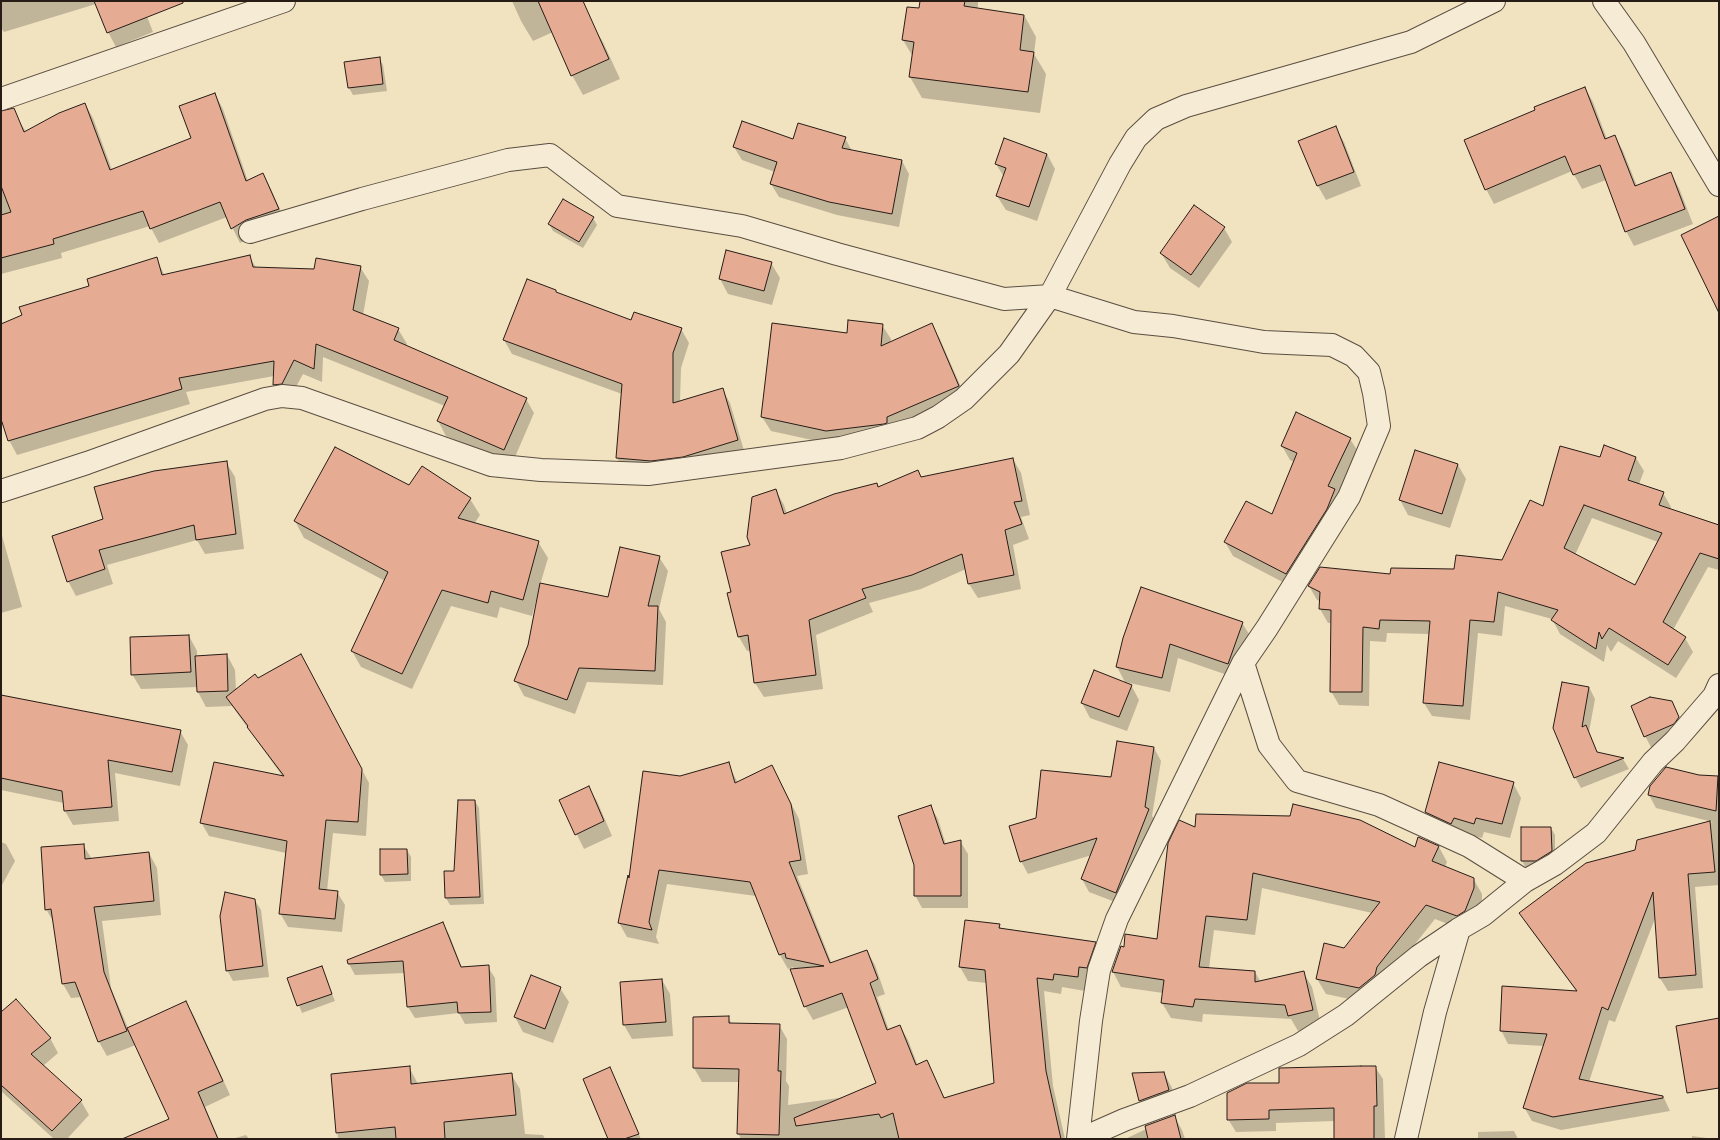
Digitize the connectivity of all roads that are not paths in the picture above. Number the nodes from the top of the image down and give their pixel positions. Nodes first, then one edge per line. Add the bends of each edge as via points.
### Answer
1 (284, 1) edge
2 (1494, 1) edge
3 (1604, 1) edge
4 (1, 99) edge
5 (1719, 185) edge
6 (250, 232) dead end
7 (1050, 296) junction
8 (1, 491) edge
9 (1243, 662) junction
10 (1719, 685) edge
11 (1525, 881) junction
12 (1459, 929) junction
13 (1080, 1139) edge
14 (1406, 1139) edge

1 - 4 street
2 - 7 street via 1411,42 1186,106 1156,118 1136,138 1120,164
3 - 5 street via 1634,43
6 - 7 street via 508,160 550,155 617,206 742,226 1004,299
7 - 8 street via 1009,354 964,399 916,428 841,448 648,474 542,470 491,465 302,398 282,396 265,399
7 - 9 street via 1134,322 1264,342 1332,345 1354,356 1369,372 1379,426 1363,466 1345,504
9 - 11 street via 1269,745 1297,781 1379,805 1469,846
9 - 13 street via 1117,919 1099,970 1091,1021
10 - 11 street via 1714,696 1653,762 1596,833 1555,864
11 - 12 street via 1483,915
12 - 13 street via 1418,956 1346,1015 1299,1045 1190,1096
12 - 14 street via 1435,1012

